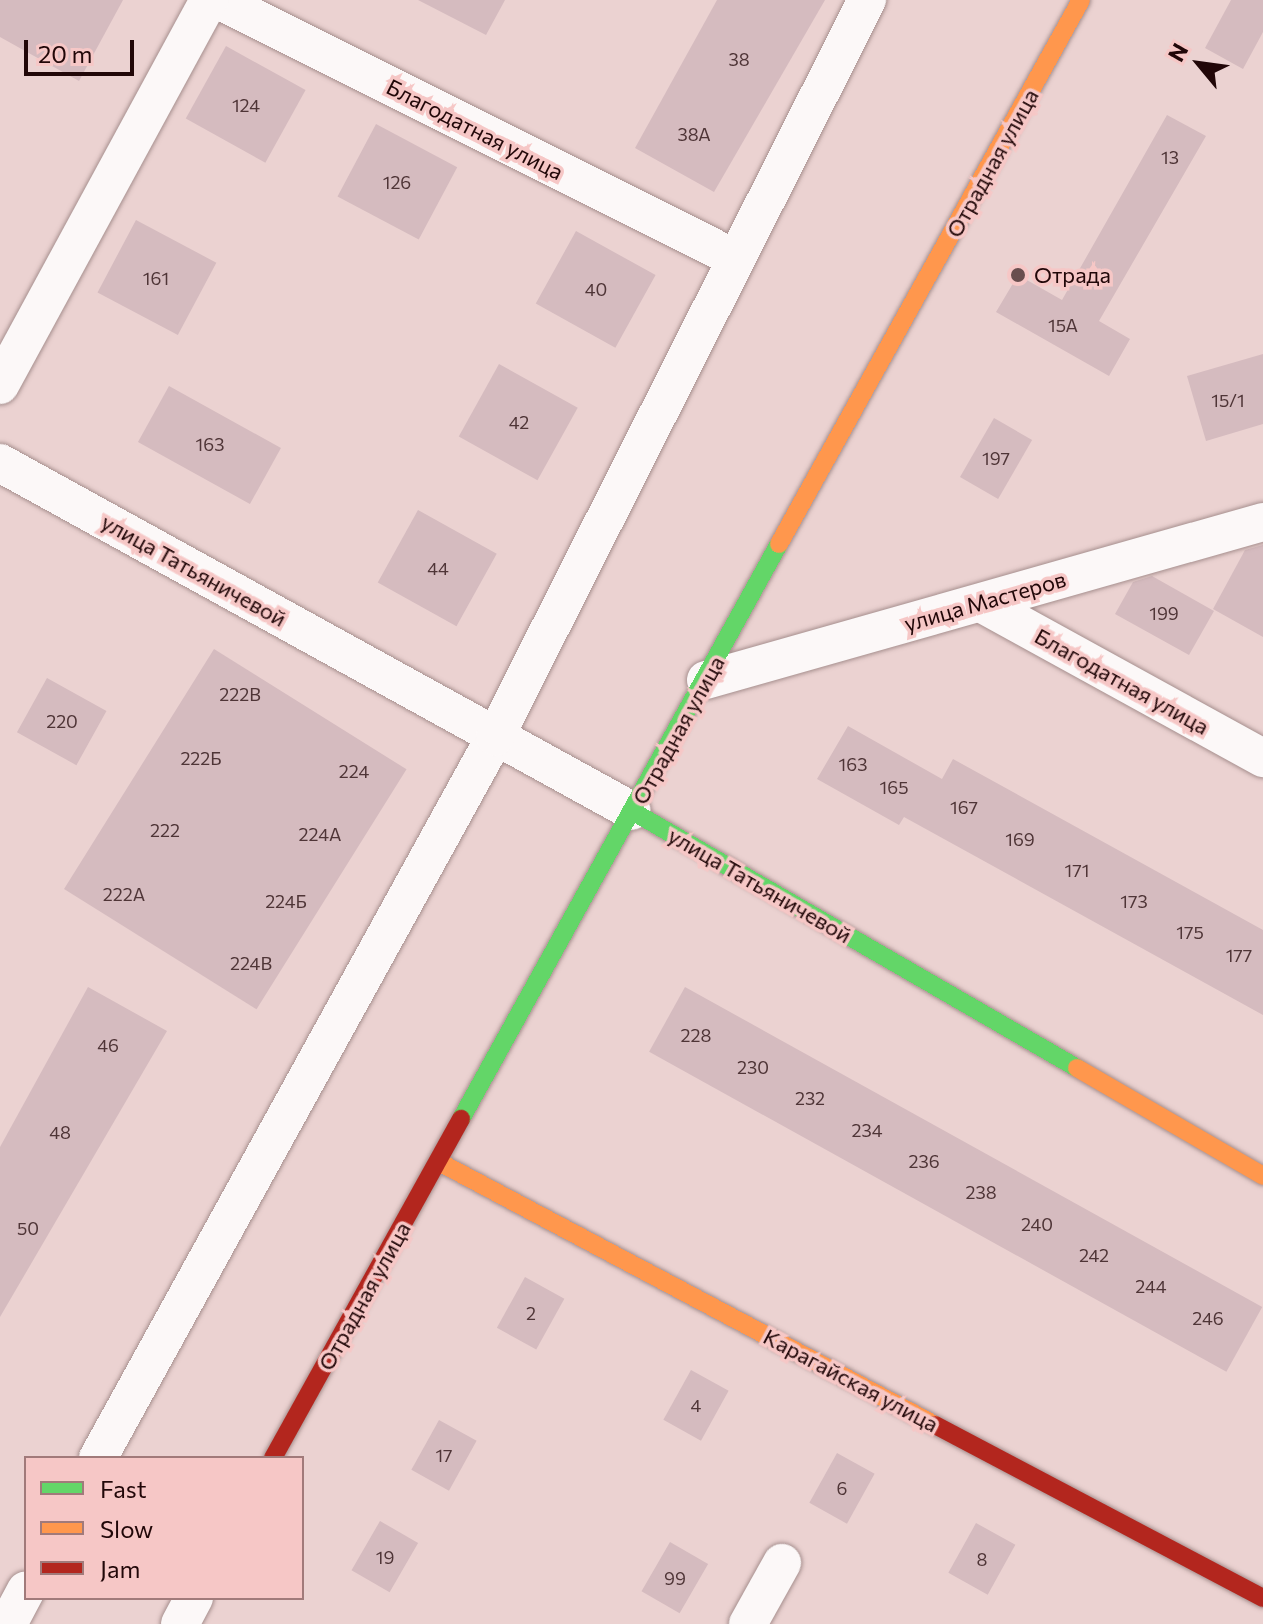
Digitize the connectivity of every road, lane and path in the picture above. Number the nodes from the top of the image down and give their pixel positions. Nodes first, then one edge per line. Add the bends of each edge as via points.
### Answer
1 (209, 0) edge
2 (219, 0) edge
3 (867, 0) edge
4 (1081, 0) edge
5 (732, 257) junction
6 (0, 385) edge
7 (0, 463) edge
8 (1263, 522) edge
9 (981, 603) junction
10 (706, 680) junction
11 (495, 737) junction
12 (1263, 758) edge
13 (632, 811) junction
14 (439, 1162) junction
15 (1263, 1176) edge
16 (99, 1456) edge
17 (274, 1456) edge
18 (782, 1563) dead end
19 (24, 1594) edge
20 (1263, 1598) edge
21 (193, 1600) edge
22 (8, 1624) edge
23 (180, 1624) edge
24 (748, 1624) edge

1 - 6 street
2 - 5 street, Благодатная улица
3 - 5 street
4 - 10 street, Отрадная улица
5 - 11 street
7 - 11 street, улица Татьяничевой
8 - 9 street, улица Мастеров
9 - 10 street, улица Мастеров
9 - 12 street, Благодатная улица
10 - 13 street, Отрадная улица
11 - 13 street, улица Татьяничевой
11 - 16 street
13 - 14 street, Отрадная улица
13 - 15 street, улица Татьяничевой
14 - 17 street, Отрадная улица
14 - 20 street, Карагайская улица
18 - 24 street
19 - 22 street
21 - 23 street

